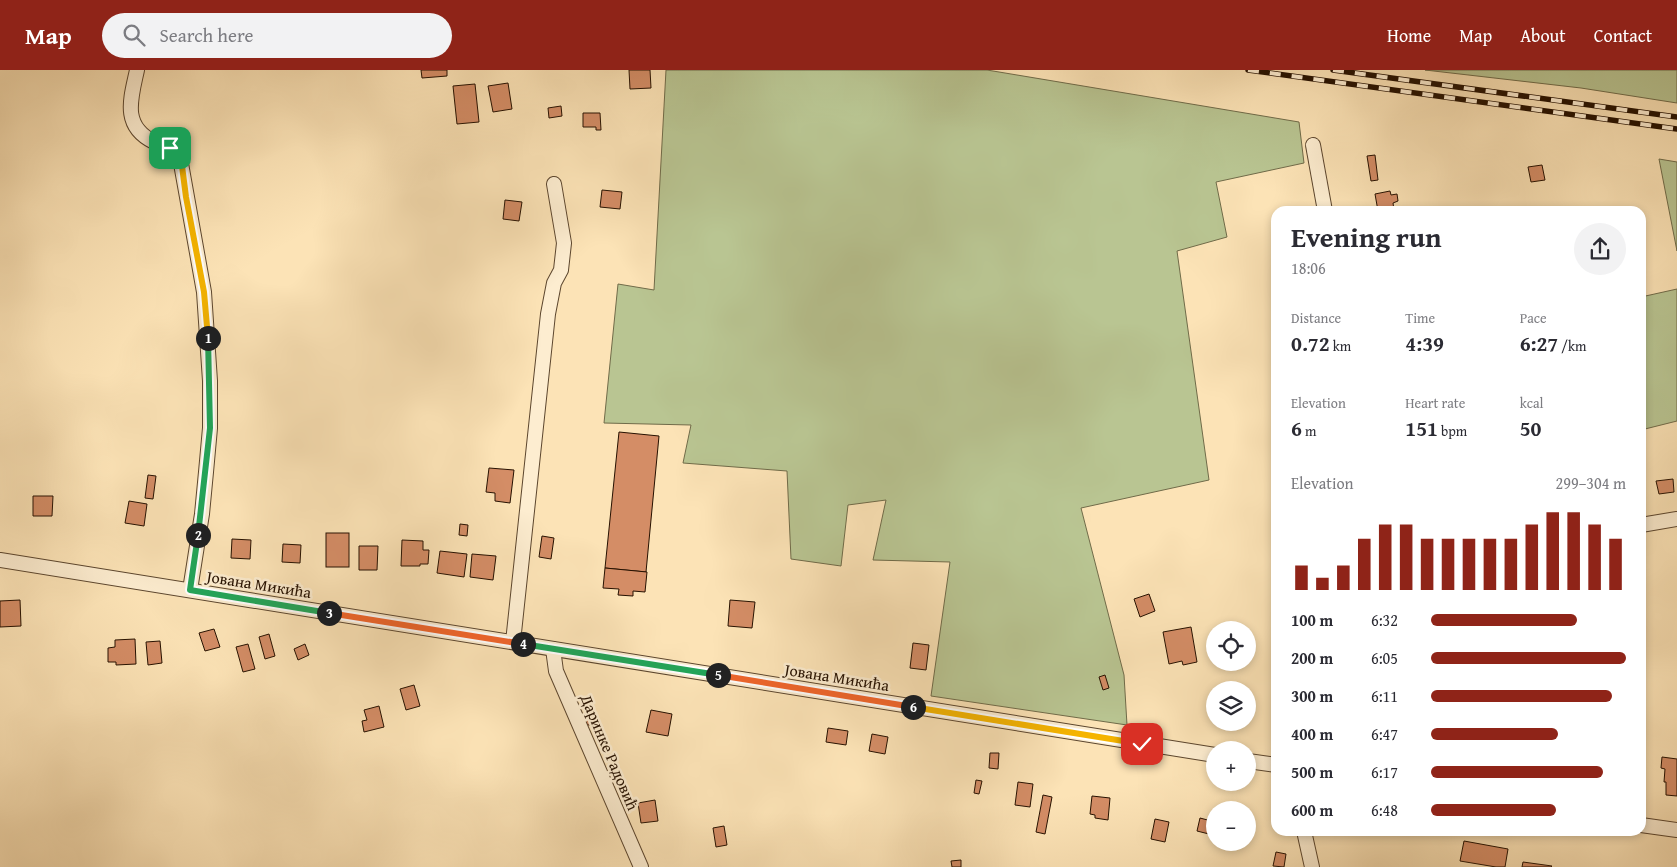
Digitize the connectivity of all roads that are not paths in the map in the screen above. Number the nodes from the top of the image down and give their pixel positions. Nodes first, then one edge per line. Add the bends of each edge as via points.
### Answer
1 (137, 70) edge
2 (1313, 145) dead end
3 (554, 184) dead end
4 (1324, 206) edge
5 (1677, 519) edge
6 (1646, 524) edge
7 (0, 560) edge
8 (190, 590) junction
9 (513, 642) junction
10 (553, 649) junction
11 (1206, 754) edge
12 (1256, 762) edge
13 (1271, 764) edge
14 (1646, 826) edge
15 (1677, 830) edge
16 (1305, 836) edge
17 (641, 867) edge
18 (1312, 867) edge

1 - 8 street via 130,108 132,119 143,135 176,153 182,166 204,292 210,428 202,514
2 - 4 street
3 - 9 street via 564,243 561,270 554,283 548,314
5 - 6 street
7 - 8 street, Јована Микића
8 - 9 street, Јована Микића
9 - 10 street, Јована Микића
10 - 11 street, Јована Микића
10 - 17 street, Даринке Радовић via 556,671
12 - 13 street
14 - 15 street
16 - 18 street

